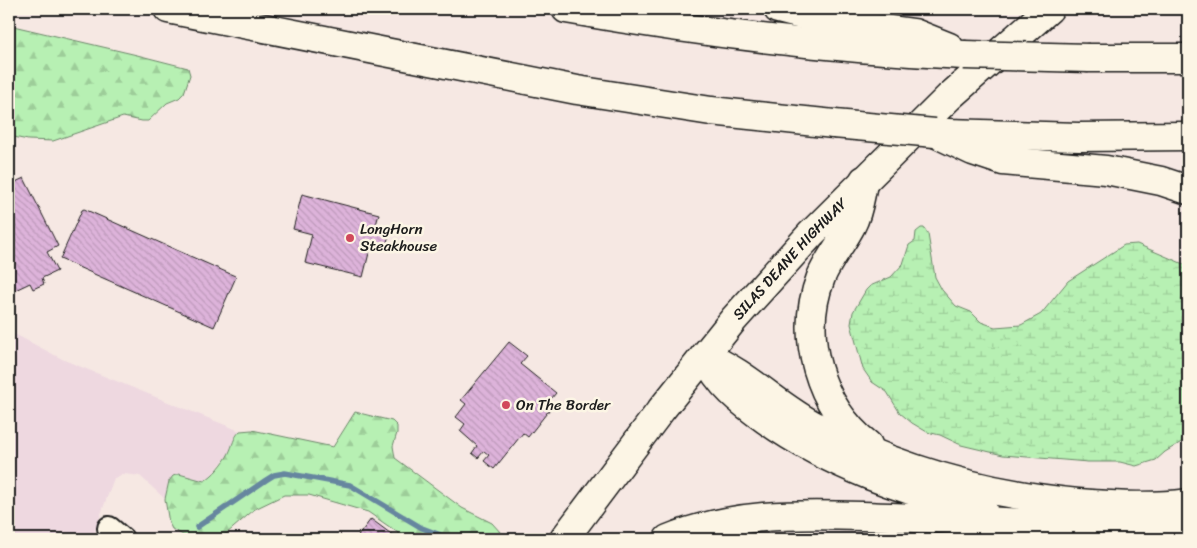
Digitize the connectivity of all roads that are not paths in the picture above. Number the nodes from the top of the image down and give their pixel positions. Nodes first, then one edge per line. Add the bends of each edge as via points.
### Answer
1 (168, 9) edge
2 (566, 9) edge
3 (778, 9) edge
4 (1049, 9) edge
5 (915, 43) junction
6 (1188, 58) edge
7 (935, 133) junction
8 (1188, 136) edge
9 (864, 180) junction
10 (1188, 190) edge
11 (705, 356) junction
12 (894, 462) junction
13 (1188, 503) edge
14 (1058, 524) junction
15 (1188, 524) edge
16 (564, 539) edge
17 (668, 539) edge

1 - 7 main road, bridge via 577,90 711,111
2 - 5 main road via 706,30
3 - 5 main road via 825,21 898,30
4 - 9 main road, SILAS DEANE HIGHWAY via 955,92
5 - 6 main road, bridge via 964,55
7 - 8 main road via 1130,138
7 - 10 main road via 986,156 1018,163 1127,174
9 - 11 main road, SILAS DEANE HIGHWAY via 768,281
9 - 12 main road via 853,223 827,264 818,286 813,314 814,350 822,383 839,415 864,442
11 - 12 main road via 730,368 816,427
11 - 14 main road via 731,393 774,426 854,470 933,497 1002,515
11 - 16 main road, SILAS DEANE HIGHWAY
12 - 13 main road via 945,479 1024,496 1110,505
14 - 15 main road via 1120,527
14 - 17 main road via 772,516 725,521

